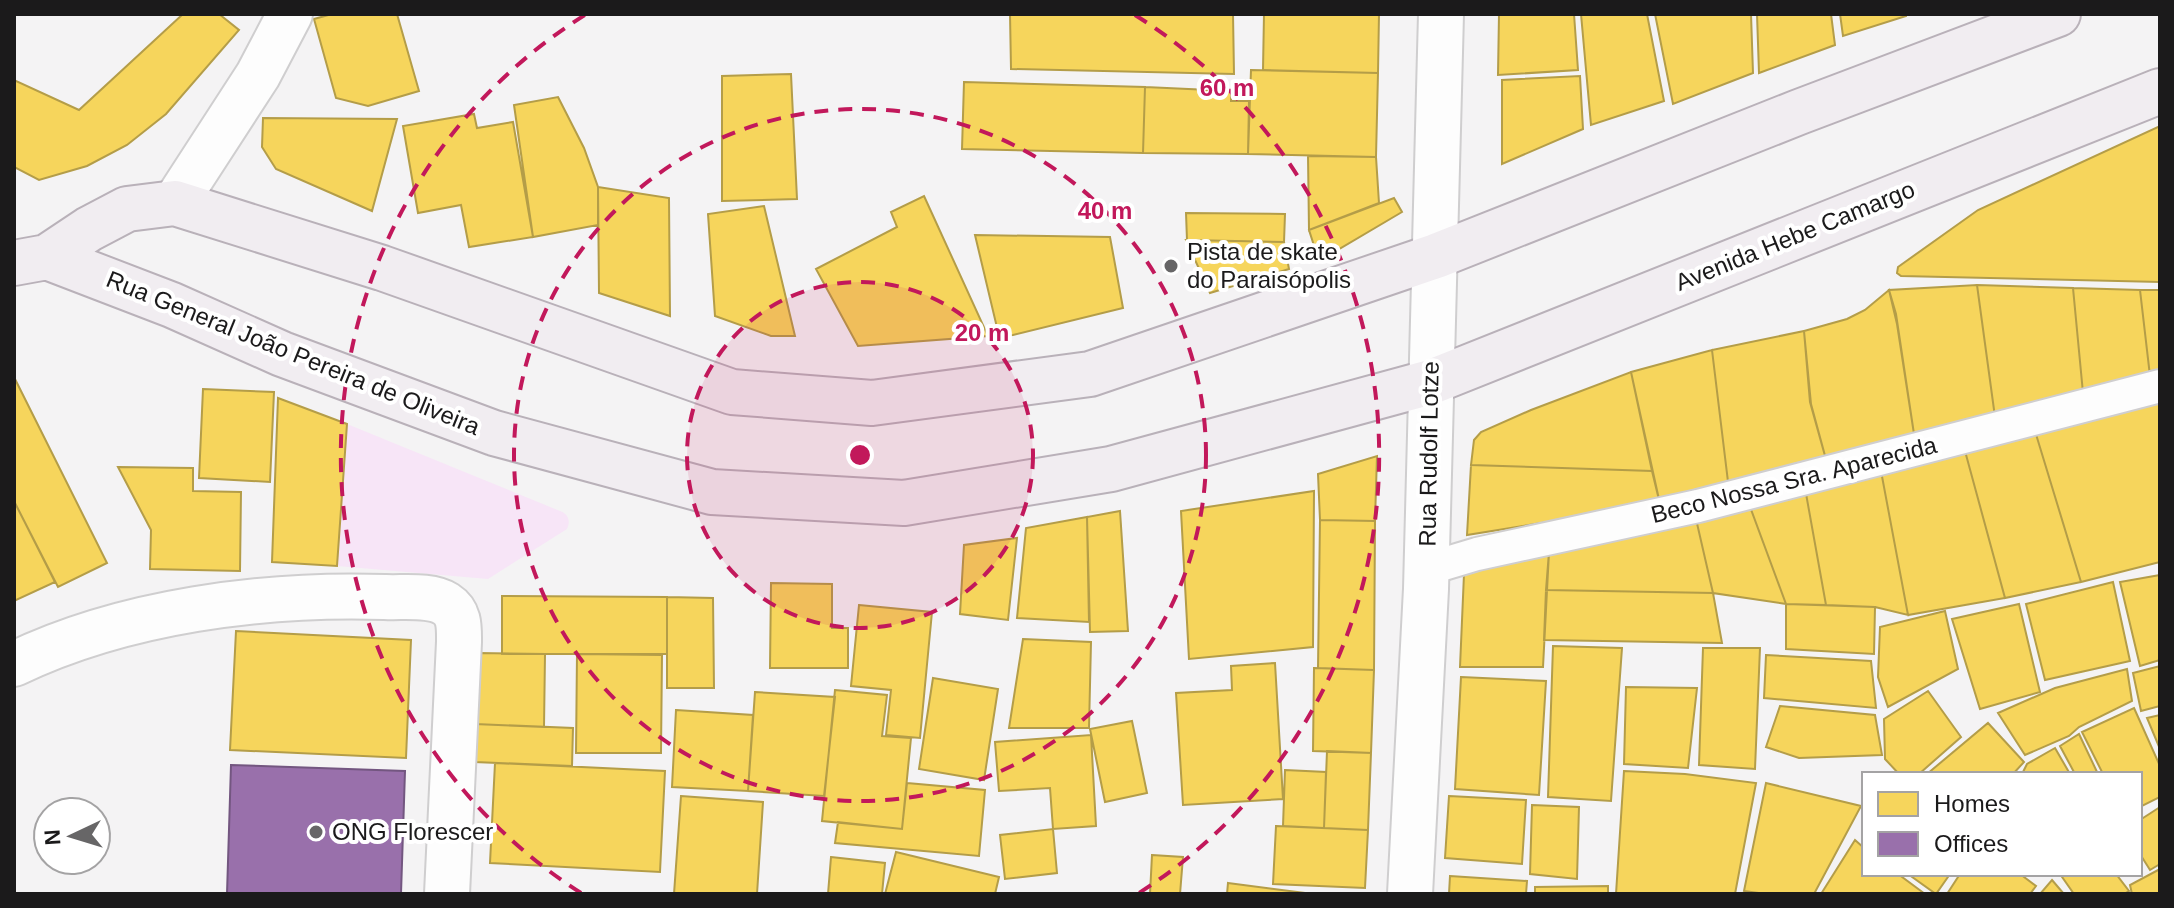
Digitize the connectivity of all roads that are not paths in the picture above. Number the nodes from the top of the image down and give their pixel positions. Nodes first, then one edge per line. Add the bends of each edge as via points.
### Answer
1 (290, 14) edge
2 (1441, 14) edge
3 (2058, 14) edge
4 (2160, 91) edge
5 (175, 203) junction
6 (1436, 256) junction
7 (31, 260) edge
8 (1431, 382) junction
9 (2160, 386) edge
10 (1427, 569) junction
11 (14, 664) edge
12 (447, 894) edge
13 (1410, 894) edge

1 - 5 street via 258,75
2 - 6 street, Rua Rudolf Lotze
3 - 6 main road
4 - 8 main road, Avenida Hebe Camargo
5 - 6 main road via 382,268 732,392 872,403 1090,374
5 - 7 main road via 127,209
6 - 8 street, Rua Rudolf Lotze
7 - 8 main road, Rua General João Pereira de Oliveira via 172,305 282,354 494,433 712,492 904,503 1111,469
8 - 10 street, Rua Rudolf Lotze
9 - 10 lane, Beco Nossa Sra. Aparecida via 1698,506
10 - 13 street, Rua Rudolf Lotze
11 - 12 street via 120,625 226,603 368,597 439,601 459,623

